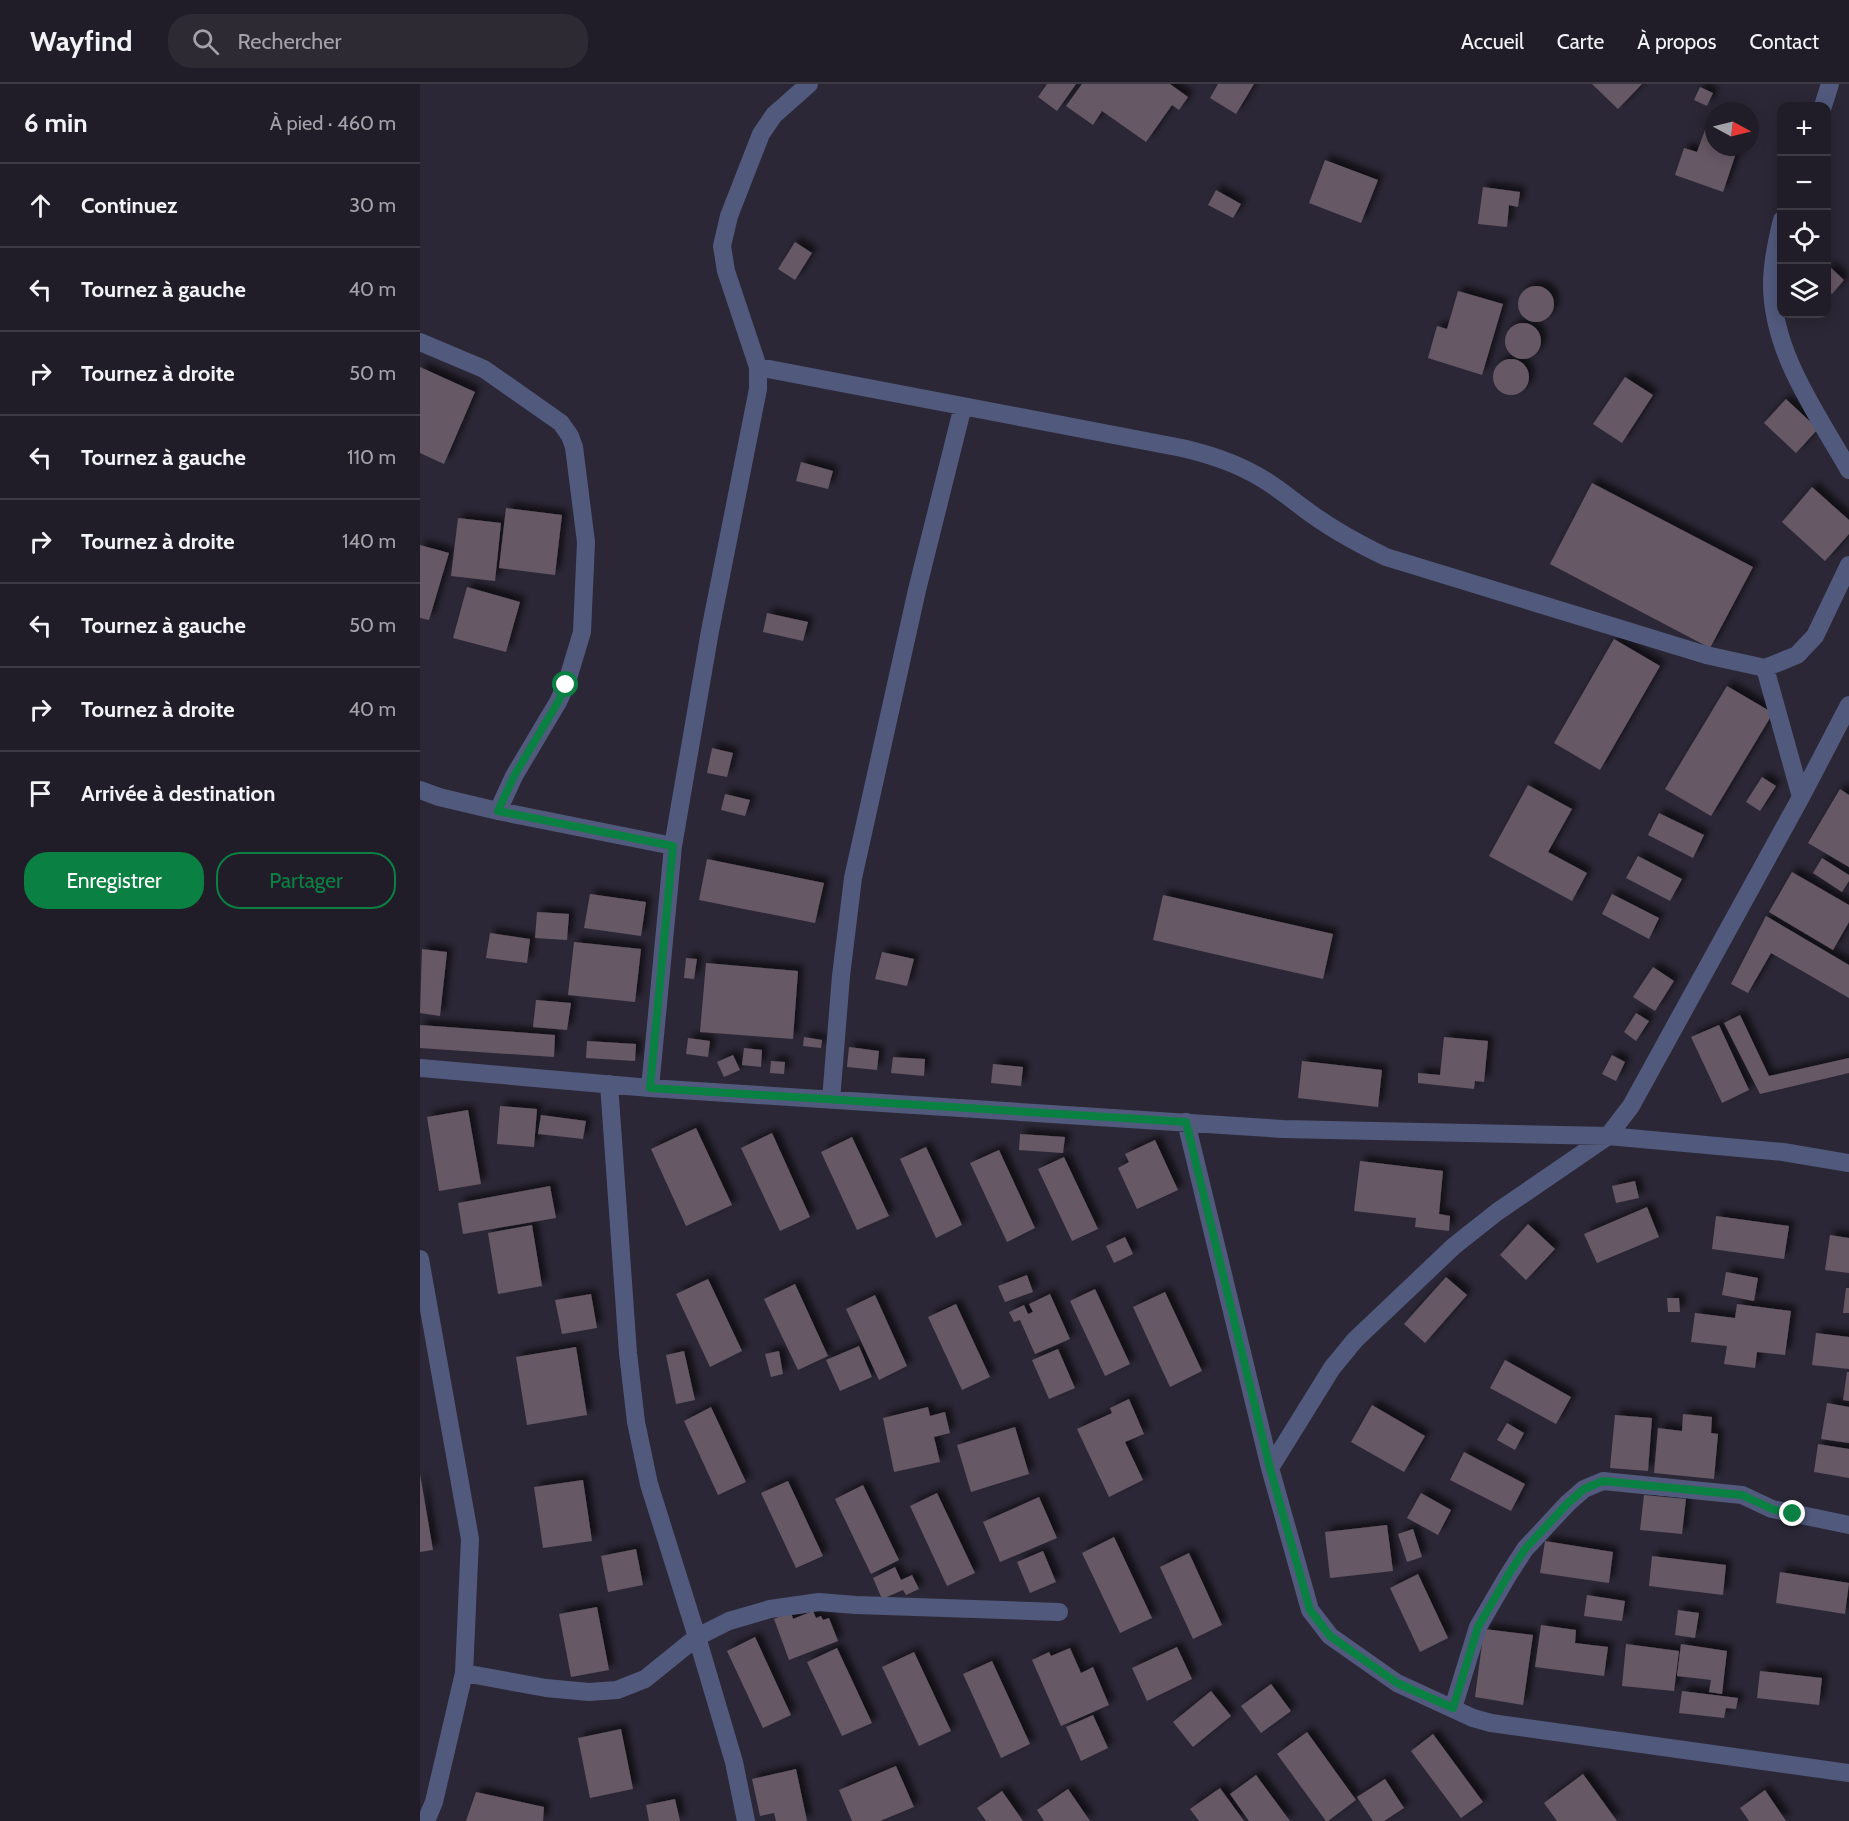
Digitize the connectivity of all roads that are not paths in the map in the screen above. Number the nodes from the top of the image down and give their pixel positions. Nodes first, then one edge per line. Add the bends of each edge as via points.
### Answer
1 (809, 84) edge
2 (1830, 84) edge
3 (1824, 102) edge
4 (1777, 241) edge
5 (420, 342) edge
6 (758, 367) junction
7 (963, 406) junction
8 (1849, 470) edge
9 (1849, 565) edge
10 (1765, 668) junction
11 (1849, 705) edge
12 (420, 790) edge
13 (1801, 796) junction
14 (498, 811) junction
15 (673, 846) junction
16 (420, 1068) edge
17 (609, 1084) junction
18 (650, 1088) junction
19 (831, 1100) junction
20 (1186, 1122) junction
21 (1608, 1136) junction
22 (1849, 1163) edge
23 (420, 1259) edge
24 (1270, 1468) junction
25 (1849, 1525) edge
26 (1059, 1612) dead end
27 (697, 1637) junction
28 (464, 1673) junction
29 (1453, 1708) junction
30 (1849, 1773) edge
31 (426, 1821) edge
32 (746, 1821) edge

1 - 6 street via 774,115 761,134 729,216 722,246 726,271
2 - 3 street
4 - 8 street via 1772,284 1776,323 1802,387
5 - 14 street via 494,376 561,423 574,447 586,542 582,632 566,685
6 - 7 street
6 - 15 street via 758,389
7 - 10 street via 1212,455 1255,474 1357,543 1386,557 1707,655
7 - 19 street via 853,878
9 - 10 street via 1815,636 1797,655
10 - 13 street
11 - 13 street
12 - 14 street
13 - 21 street via 1631,1106
14 - 15 street
15 - 18 street
16 - 17 street
17 - 18 street
17 - 27 street via 636,1422 649,1484
18 - 19 street
19 - 20 street
20 - 21 street via 1283,1129
20 - 24 street
21 - 22 street via 1782,1152
21 - 24 street via 1463,1239 1355,1340 1332,1368
23 - 28 street via 470,1539
24 - 29 street via 1310,1610 1319,1622 1330,1636 1397,1683
25 - 29 street via 1772,1509 1742,1495 1603,1481 1584,1489 1525,1549 1507,1577 1478,1627
26 - 27 street via 819,1602 770,1609 729,1621
27 - 28 street via 645,1680 617,1690 546,1688
27 - 32 street via 734,1762
28 - 31 street via 434,1802
29 - 30 street via 1491,1723

